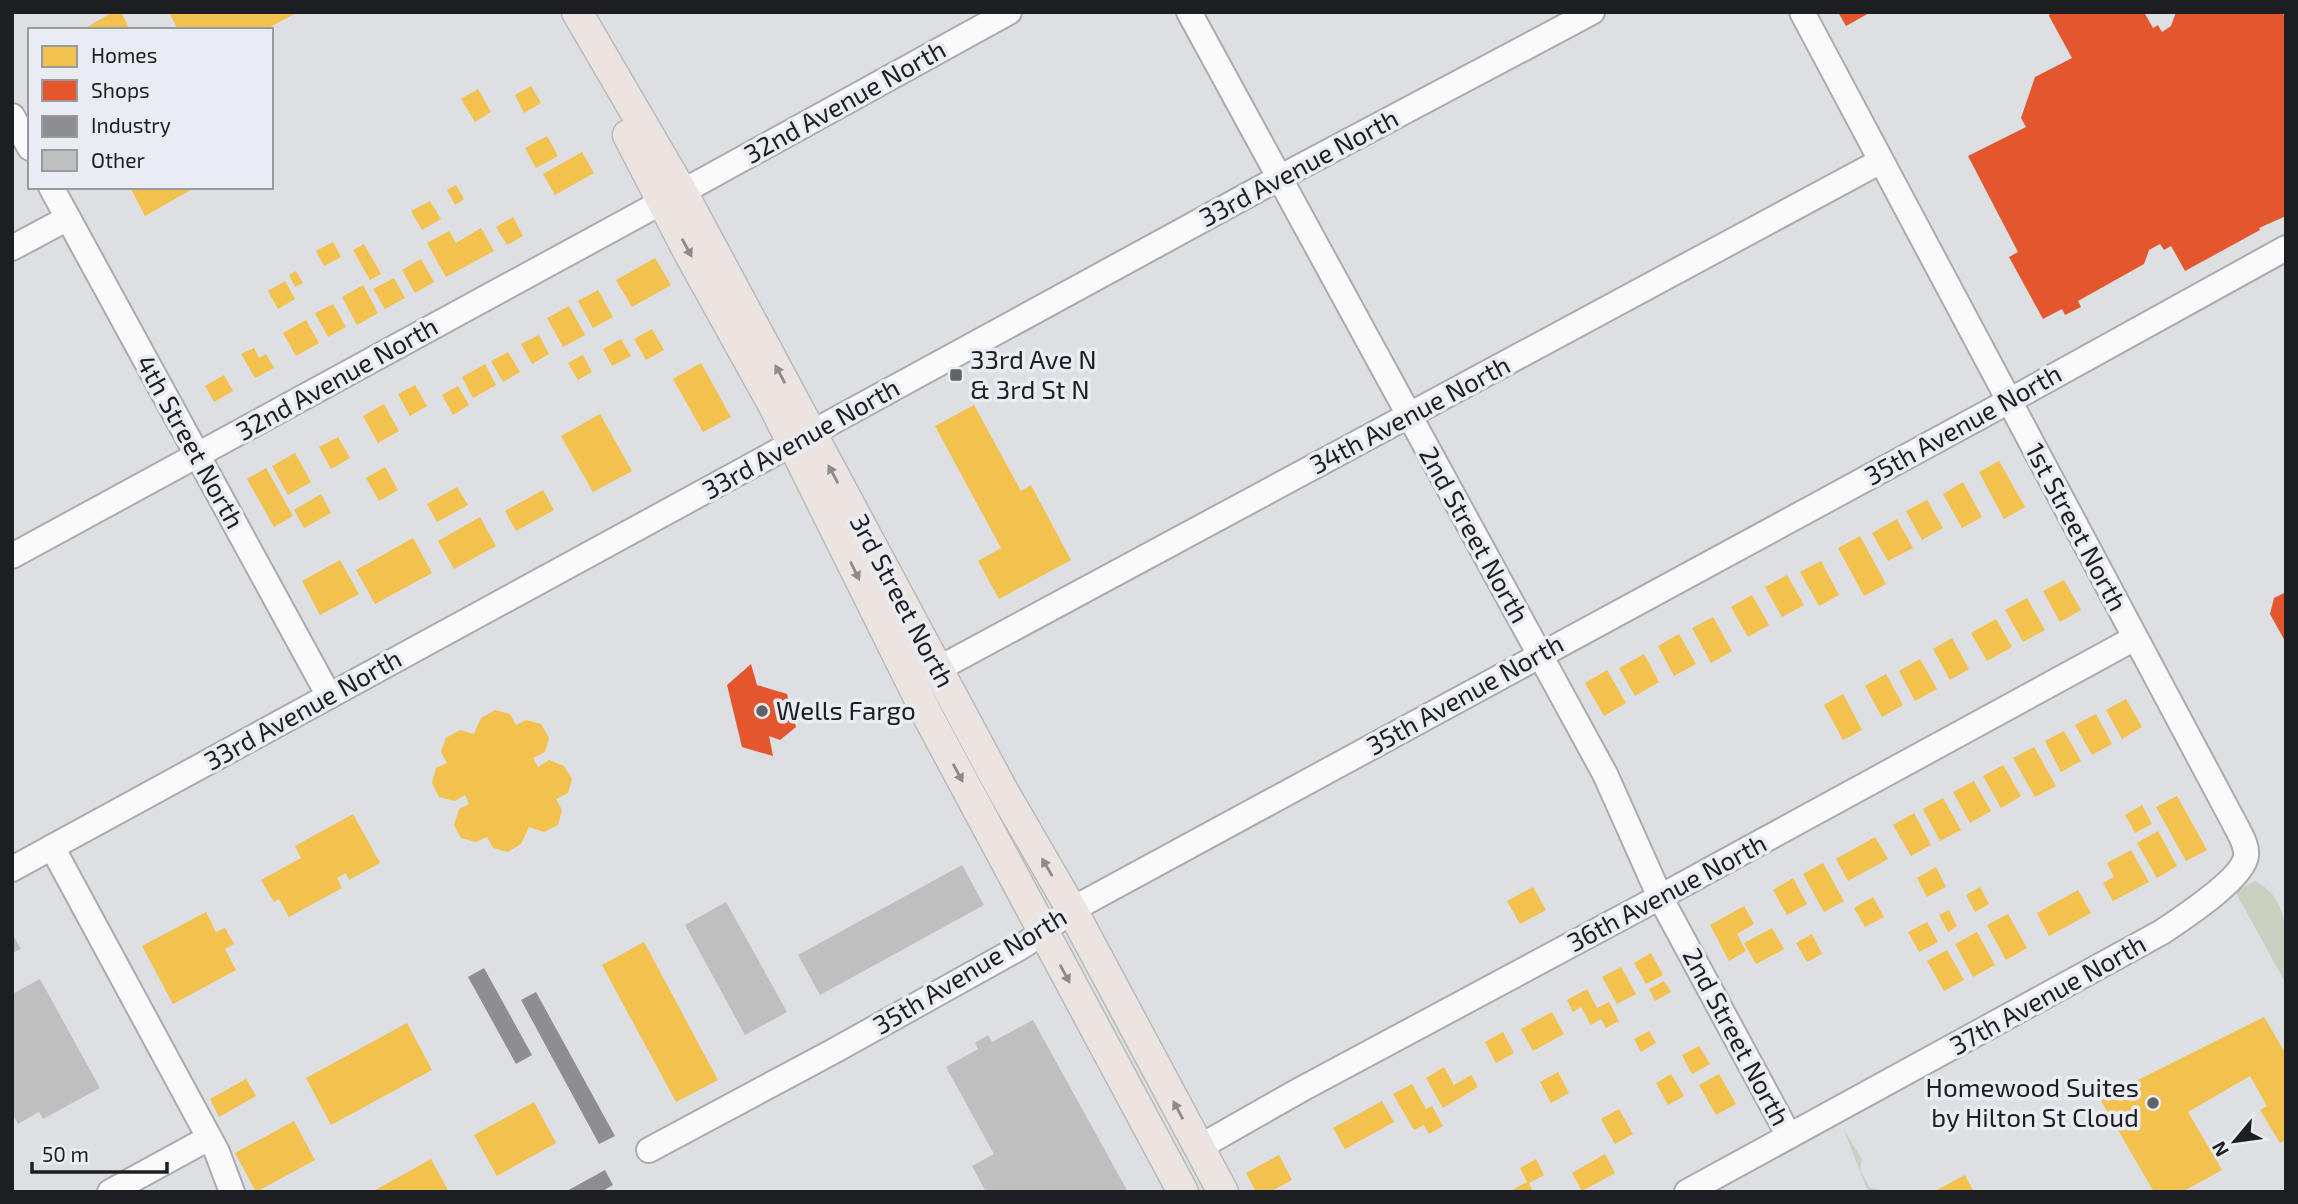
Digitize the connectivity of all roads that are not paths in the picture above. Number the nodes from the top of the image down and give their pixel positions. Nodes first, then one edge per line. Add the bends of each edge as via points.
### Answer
1 (567, 12) edge
2 (577, 12) edge
3 (1009, 12) edge
4 (1189, 12) edge
5 (1592, 12) edge
6 (1801, 12) edge
7 (12, 116) edge
8 (28, 144) edge
9 (1881, 161) junction
10 (1279, 178) junction
11 (52, 189) edge
12 (672, 197) junction
13 (68, 218) junction
14 (12, 248) edge
15 (2286, 248) edge
16 (2009, 401) junction
17 (1409, 415) junction
18 (802, 439) junction
19 (197, 455) junction
20 (12, 556) edge
21 (2135, 638) junction
22 (1539, 654) junction
23 (938, 669) junction
24 (329, 696) junction
25 (52, 847) junction
26 (2246, 858) joint
27 (12, 869) edge
28 (1660, 897) junction
29 (1072, 910) junction
30 (1044, 933) junction
31 (1789, 1136) junction
32 (209, 1138) junction
33 (1198, 1148) junction
34 (649, 1150) dead end
35 (110, 1192) edge
36 (232, 1192) edge
37 (1184, 1192) edge
38 (1223, 1192) edge
39 (1687, 1192) edge

1 - 12 main road, 3rd Street North
2 - 12 main road, 3rd Street North
3 - 12 street, 32nd Avenue North
4 - 10 street, 2nd Street North
5 - 10 street, 33rd Avenue North
6 - 9 street, 1st Street North
7 - 8 street
9 - 16 street, 1st Street North
9 - 17 street, 34th Avenue North
10 - 17 street, 2nd Street North
10 - 18 street, 33rd Avenue North
11 - 13 street, 4th Street North
12 - 18 main road, 3rd Street North
12 - 19 street, 32nd Avenue North
13 - 14 street
13 - 19 street, 4th Street North
15 - 16 street, 35th Avenue North
16 - 21 street, 1st Street North
16 - 22 street, 35th Avenue North
17 - 22 street, 2nd Street North
17 - 23 street, 34th Avenue North
23 -> 18 main road, 3rd Street North
18 - 24 street, 33rd Avenue North
18 -> 30 main road, 3rd Street North via 929,718
19 - 20 street, 32nd Avenue North
19 - 24 street, 4th Street North
21 - 26 street, 1st Street North via 2238,830
21 - 28 street, 36th Avenue North
22 - 28 street, 2nd Street North via 1605,775
22 - 29 street, 35th Avenue North
29 -> 23 main road, 3rd Street North
24 - 25 street, 33rd Avenue North
25 - 27 street, 33rd Avenue North
25 - 32 street
26 - 31 street, 37th Avenue North via 2213,895 2162,932
28 - 31 street, 2nd Street North
28 - 33 street, 36th Avenue North
29 - 30 street, 35th Avenue North
33 -> 29 main road, 3rd Street North
30 - 34 street, 35th Avenue North
30 -> 37 main road, 3rd Street North
31 - 39 street, 37th Avenue North
32 - 35 street
32 - 36 street
33 - 38 main road, 3rd Street North

